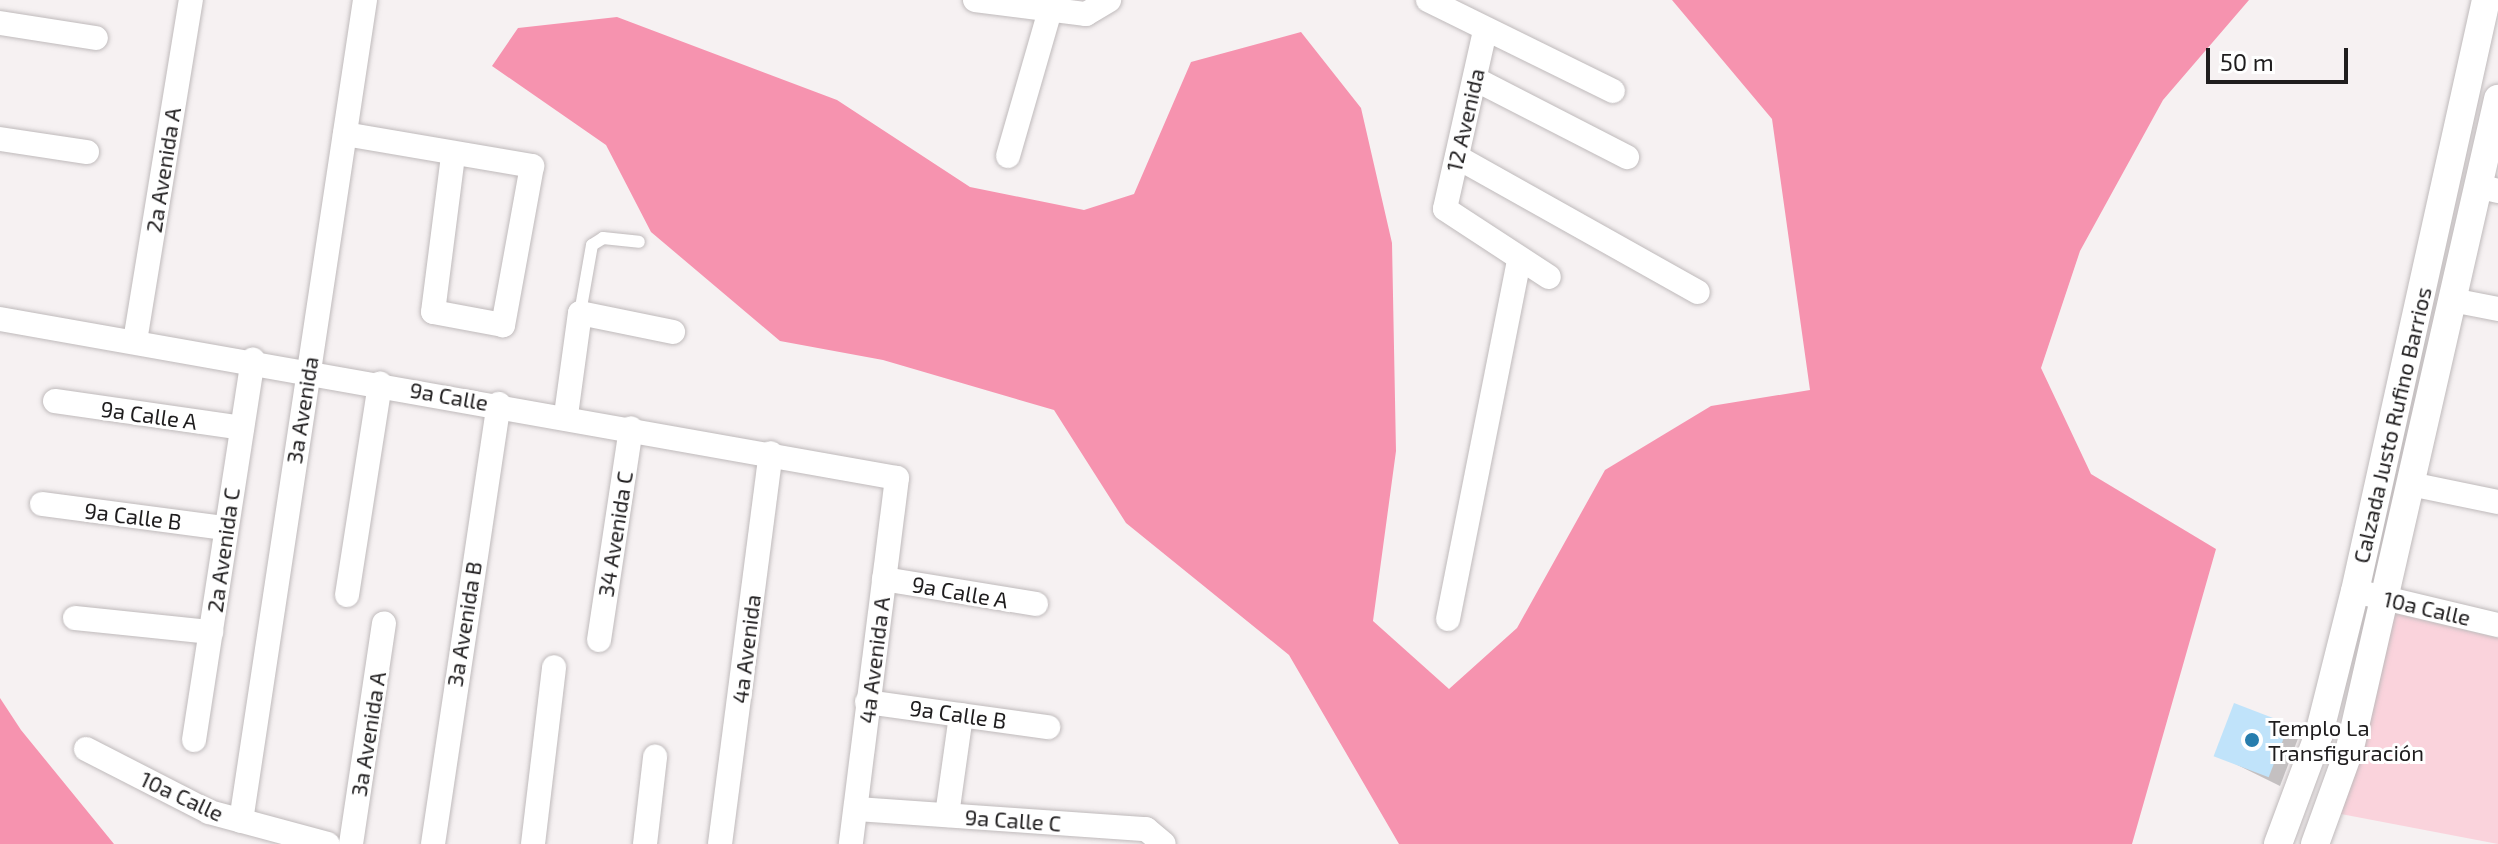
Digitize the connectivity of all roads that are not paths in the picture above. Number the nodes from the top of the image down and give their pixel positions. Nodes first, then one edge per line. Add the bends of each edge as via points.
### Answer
1 (191, 0) edge
2 (365, 0) edge
3 (975, 0) edge
4 (1109, 0) edge
5 (1428, 0) edge
6 (2486, 0) edge
7 (1049, 14) junction
8 (0, 23) edge
9 (1485, 31) junction
10 (96, 38) dead end
11 (1475, 79) junction
12 (1613, 91) dead end
13 (2498, 99) edge
14 (345, 134) junction
15 (0, 139) edge
16 (87, 152) dead end
17 (453, 156) junction
18 (1008, 156) dead end
19 (1457, 157) junction
20 (1627, 157) dead end
21 (2488, 189) edge
22 (639, 242) dead end
23 (1519, 259) junction
24 (1549, 277) dead end
25 (1698, 292) dead end
26 (2452, 300) junction
27 (2498, 309) edge
28 (580, 313) junction
29 (1, 327) edge
30 (673, 332) dead end
31 (135, 341) junction
32 (253, 360) junction
33 (308, 371) junction
34 (380, 384) junction
35 (55, 401) dead end
36 (499, 404) junction
37 (566, 415) junction
38 (242, 428) junction
39 (631, 428) junction
40 (771, 453) junction
41 (897, 478) joint
42 (2410, 484) junction
43 (2498, 502) edge
44 (42, 504) dead end
45 (224, 528) junction
46 (884, 579) junction
47 (2355, 591) junction
48 (347, 595) dead end
49 (2385, 597) junction
50 (1036, 604) dead end
51 (75, 618) dead end
52 (1448, 619) dead end
53 (384, 623) dead end
54 (2498, 625) edge
55 (211, 632) junction
56 (599, 640) dead end
57 (554, 667) dead end
58 (867, 702) junction
59 (961, 715) junction
60 (1048, 727) dead end
61 (194, 740) dead end
62 (86, 749) dead end
63 (655, 757) dead end
64 (857, 809) junction
65 (947, 815) junction
66 (241, 821) junction
67 (328, 844) edge
68 (351, 844) edge
69 (433, 844) edge
70 (533, 844) edge
71 (645, 844) edge
72 (720, 844) edge
73 (851, 844) edge
74 (1164, 844) edge
75 (2278, 844) edge
76 (2315, 844) edge

1 - 31 street, 2a Avenida A
2 - 14 street, 3a Avenida
3 - 7 street
4 - 7 street via 1086,14
5 - 9 street
6 - 47 street, Calzada Justo Rufino Barrios
7 - 18 street
8 - 10 street
9 - 11 street, 12 Avenida
9 - 12 street
11 - 19 street, 12 Avenida
11 - 20 street
13 - 21 street, Calzada Justo Rufino Barrios
14 - 17 street
14 - 33 street, 3a Avenida
15 - 16 street
17 - 17 street via 532,166 503,325 433,312
19 - 23 street, 12 Avenida via 1445,209
19 - 25 street
21 - 26 street, Calzada Justo Rufino Barrios
22 - 28 lane via 603,238 592,245
23 - 24 street
23 - 52 street
26 - 27 street
26 - 42 street, Calzada Justo Rufino Barrios
28 - 30 street
28 - 37 street
29 - 31 street, 9a Calle
31 - 32 street, 9a Calle
32 - 33 street, 9a Calle
32 - 38 street, 2a Avenida C
33 - 34 street, 9a Calle
33 - 66 street, 3a Avenida
34 - 36 street, 9a Calle
34 - 48 street
35 - 38 street, 9a Calle A
36 - 37 street, 9a Calle
36 - 69 street, 3a Avenida B
37 - 39 street, 9a Calle
38 - 45 street, 2a Avenida C
39 - 40 street, 9a Calle
39 - 56 street, 34 Avenida C
40 - 41 street, 9a Calle
40 - 72 street, 4a Avenida
41 - 46 street, 4a Avenida A
42 - 43 street
42 - 49 street, Calzada Justo Rufino Barrios
44 - 45 street, 9a Calle B
45 - 55 street, 2a Avenida C
46 - 50 street, 9a Calle A
46 - 58 street, 4a Avenida A
47 - 49 street, 10a Calle
47 - 75 street, Calzada Justo Rufino Barrios via 2319,734
49 - 54 street, 10a Calle
49 - 76 street, Calzada Justo Rufino Barrios via 2350,748
51 - 55 street
53 - 68 street, 3a Avenida A
55 - 61 street, 2a Avenida C
57 - 70 street
58 - 59 street, 9a Calle B
58 - 64 street, 4a Avenida A
59 - 60 street, 9a Calle B
59 - 65 street
62 - 66 street, 10a Calle
63 - 71 street
64 - 65 street, 9a Calle C
64 - 73 street, 4a Avenida A
65 - 74 street, 9a Calle C via 1146,829
66 - 67 street, 10a Calle

